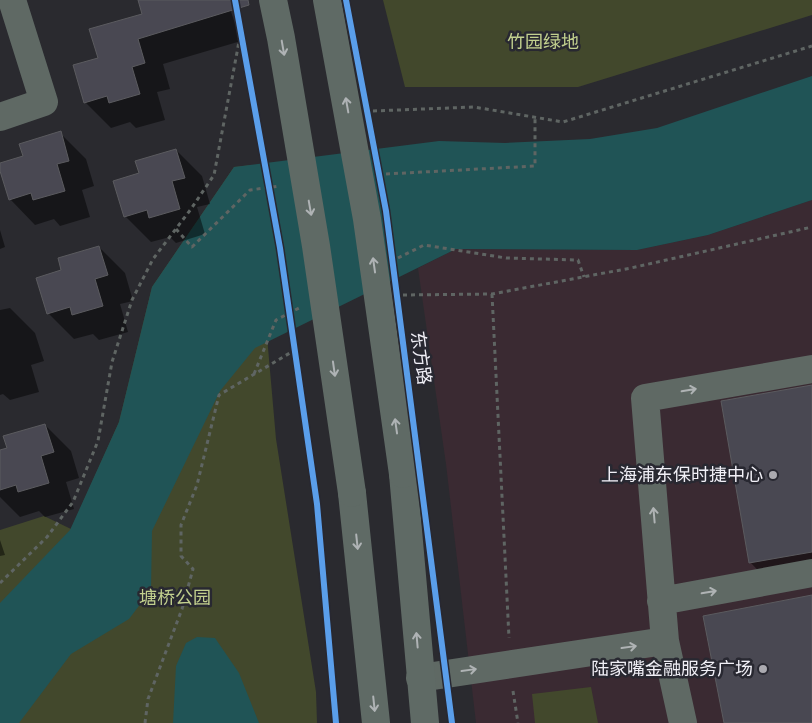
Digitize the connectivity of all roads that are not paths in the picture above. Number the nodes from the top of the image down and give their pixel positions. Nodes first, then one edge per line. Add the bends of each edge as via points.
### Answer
1 (12, 0) edge
2 (273, 0) edge
3 (327, 0) edge
4 (0, 117) edge
5 (812, 369) edge
6 (812, 574) edge
7 (661, 601) junction
8 (665, 642) junction
9 (420, 678) junction
10 (376, 723) edge
11 (424, 723) edge
12 (684, 723) edge

1 - 4 lane via 44,102
2 -> 10 main road, bridge via 314,236 352,494
9 -> 3 main road, 东方路, bridge via 403,474 368,219
7 -> 5 lane via 645,398
7 -> 6 lane
7 - 8 lane
9 -> 8 lane
8 - 12 lane
9 - 11 main road, 东方路

